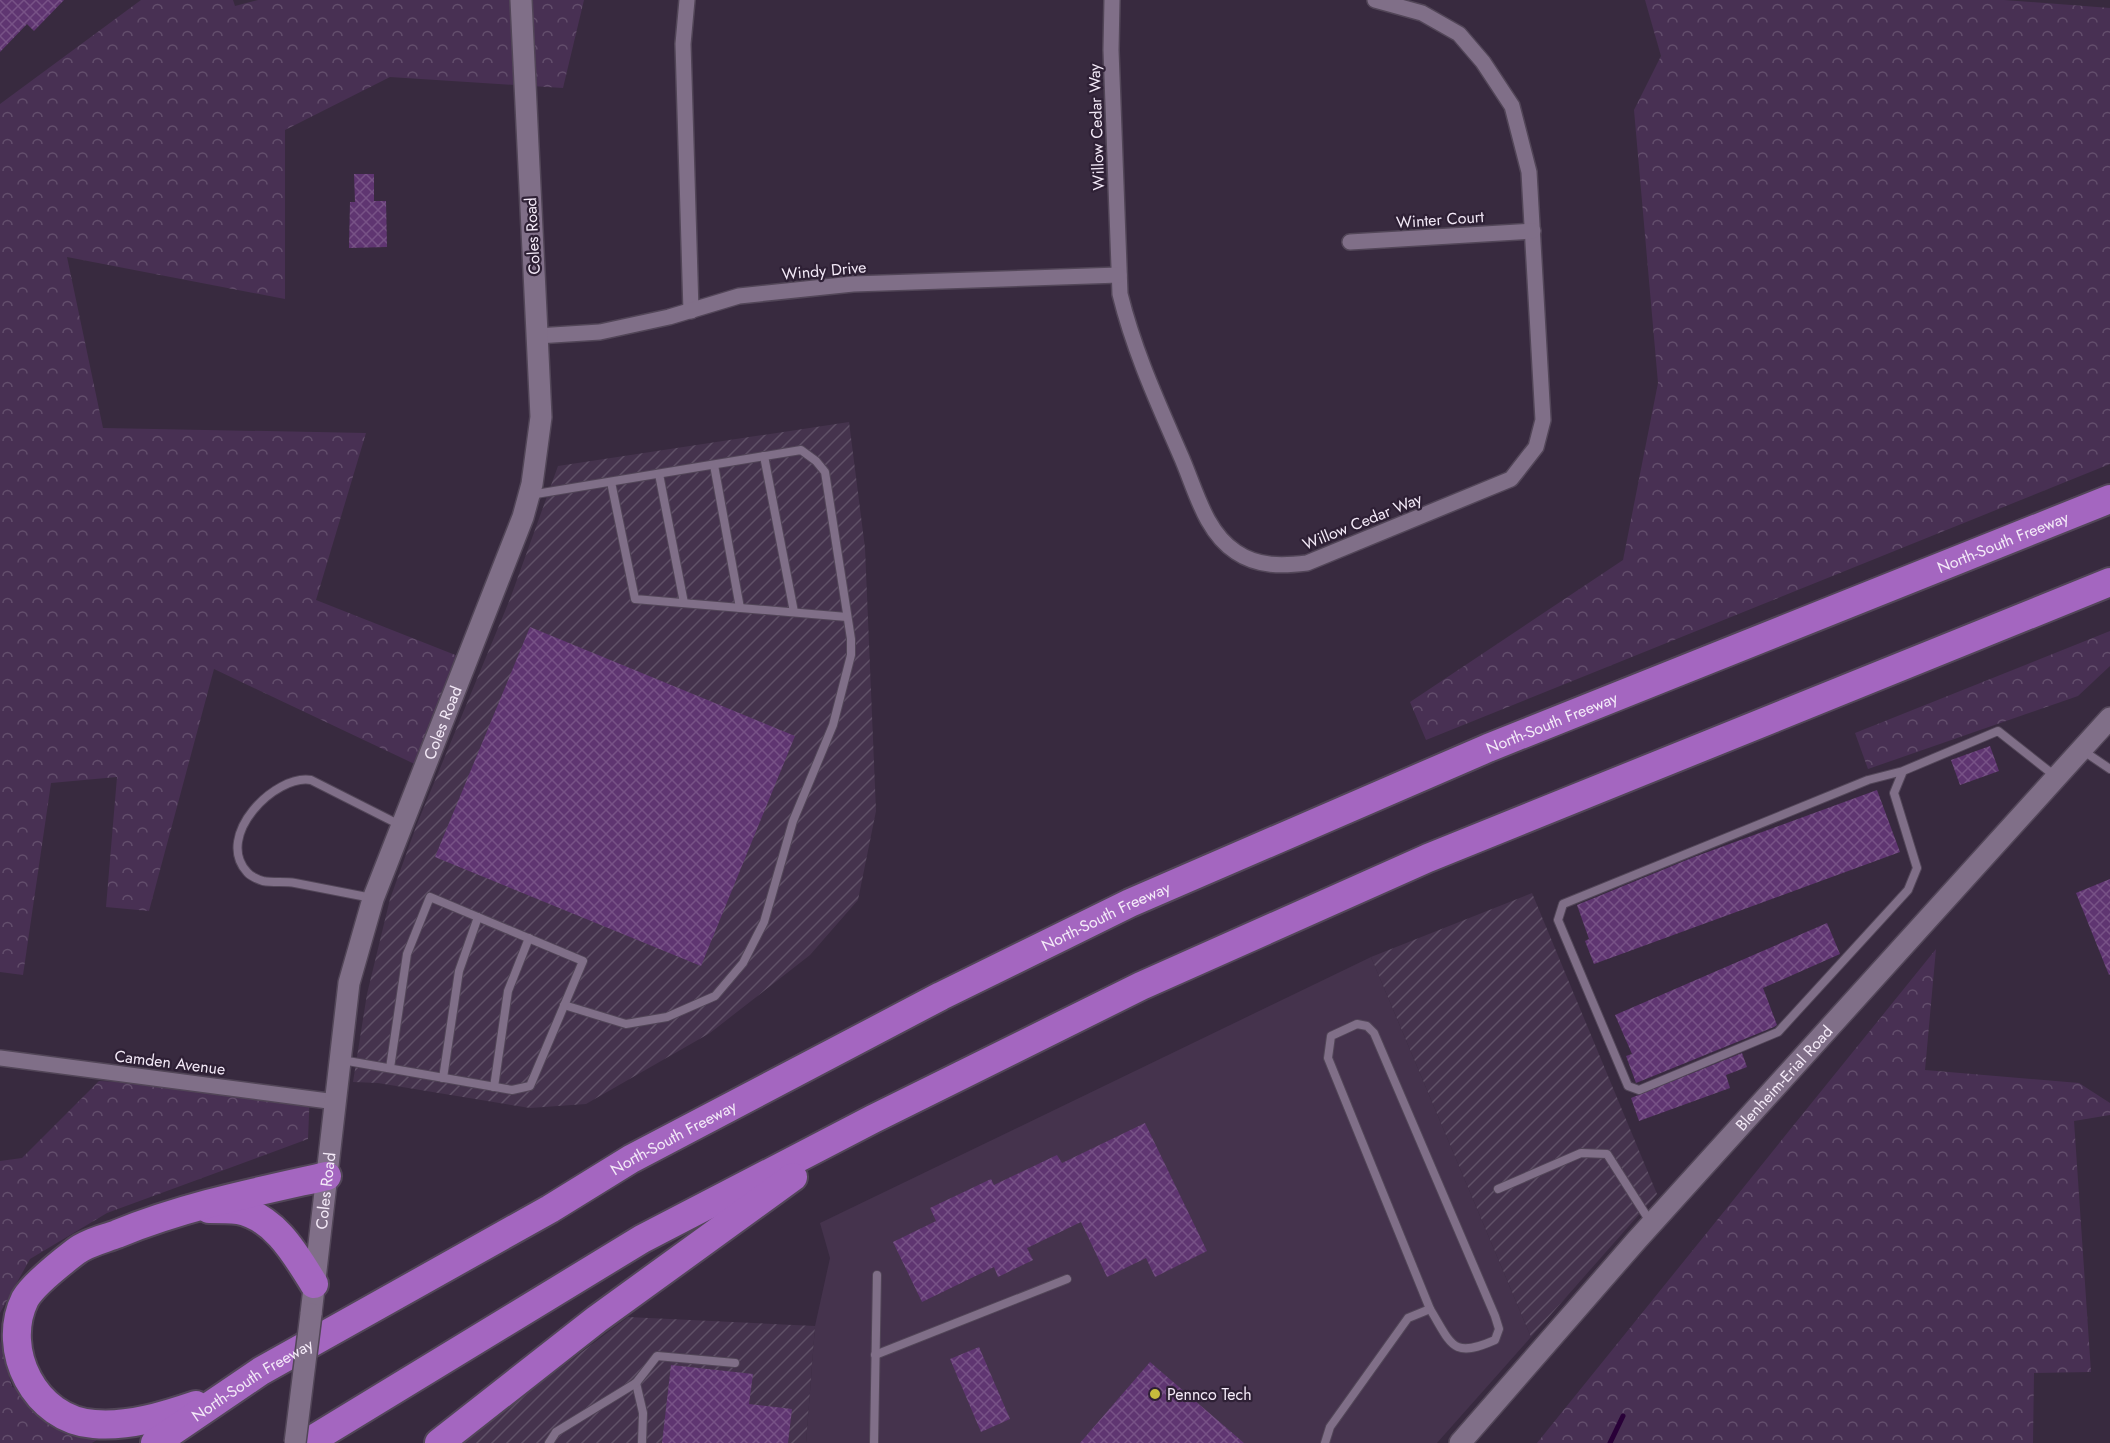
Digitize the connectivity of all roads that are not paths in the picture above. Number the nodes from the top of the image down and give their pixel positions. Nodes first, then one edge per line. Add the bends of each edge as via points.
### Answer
1 (521, 0) edge
2 (687, 0) edge
3 (1112, 0) edge
4 (1375, 0) edge
5 (1533, 231) junction
6 (1350, 243) dead end
7 (1119, 275) junction
8 (691, 311) junction
9 (537, 336) junction
10 (764, 456) junction
11 (714, 465) junction
12 (659, 474) junction
13 (611, 482) junction
14 (2110, 484) edge
15 (529, 495) junction
16 (2110, 499) edge
17 (1911, 579) junction
18 (2110, 582) edge
19 (684, 603) junction
20 (740, 608) junction
21 (794, 612) junction
22 (848, 617) junction
23 (2110, 718) edge
24 (2081, 749) junction
25 (2110, 769) edge
26 (1903, 771) junction
27 (2056, 777) junction
28 (402, 826) junction
29 (373, 898) junction
30 (478, 917) junction
31 (529, 938) junction
32 (564, 1005) junction
33 (0, 1058) edge
34 (340, 1060) junction
35 (390, 1068) junction
36 (444, 1078) junction
37 (494, 1087) junction
38 (336, 1102) junction
39 (873, 1119) junction
40 (327, 1176) junction
41 (1498, 1189) dead end
42 (186, 1208) junction
43 (1651, 1224) junction
44 (877, 1275) dead end
45 (1067, 1279) dead end
46 (314, 1284) junction
47 (1430, 1309) junction
48 (875, 1355) junction
49 (735, 1363) dead end
50 (636, 1383) junction
51 (224, 1396) junction
52 (155, 1443) edge
53 (295, 1443) edge
54 (307, 1443) edge
55 (439, 1443) edge
56 (549, 1443) edge
57 (642, 1443) edge
58 (874, 1443) edge
59 (1325, 1443) edge
60 (1461, 1443) edge

1 - 9 street, Coles Road
2 - 8 street via 683,44
3 - 7 street, Willow Cedar Way
4 - 5 street, Willow Cedar Way via 1422,13 1459,34 1483,62 1512,105 1529,172
5 - 6 street, Winter Court
5 - 7 street, Willow Cedar Way via 1543,420 1536,447 1511,479 1307,563 1279,566 1237,554 1220,538 1203,508 1147,382 1130,333
7 - 8 street, Windy Drive via 853,284 739,296
8 - 9 street, Windy Drive via 600,332
9 - 15 street, Coles Road via 541,417
10 - 11 lane
10 - 21 lane
10 - 22 lane via 801,450 825,472
11 - 12 lane
11 - 20 lane
12 - 13 lane
12 - 19 lane
13 - 15 lane
13 - 19 lane via 635,599
14 - 17 highway
15 - 28 street, Coles Road
16 - 17 highway, North-South Freeway
17 - 51 highway, North-South Freeway via 1488,748 1130,903 941,996 631,1159
18 - 39 highway via 1428,858 1141,986
19 - 20 lane
20 - 21 lane
21 - 22 lane
22 - 32 lane via 851,655 832,724 793,821 764,922 743,963 716,996 667,1017 626,1024
23 - 24 street, Blenheim-Erial Road
24 - 25 lane
24 - 27 street, Blenheim-Erial Road
26 - 26 lane via 1894,793 1917,868 1908,890 1778,1032 1639,1090 1628,1086 1558,920 1563,904 1868,780
26 - 27 lane via 1998,731
27 - 43 street, Blenheim-Erial Road
28 - 29 street, Coles Road
28 - 29 lane via 300,778 286,783 247,815 238,831 239,854 247,872 262,881
29 - 34 street, Coles Road via 349,983
30 - 31 lane
30 - 35 lane via 430,897 407,954
30 - 36 lane via 459,971
31 - 32 lane via 583,961
31 - 37 lane via 508,991
32 - 37 lane via 530,1086 512,1090
33 - 38 street, Camden Avenue
34 - 35 lane
34 - 38 street, Coles Road
35 - 36 lane
36 - 37 lane
38 - 40 street, Coles Road
39 - 54 highway via 642,1239
39 - 55 highway via 597,1319
40 - 42 highway
40 - 46 street, Coles Road
41 - 43 lane via 1581,1153 1607,1154
42 - 46 highway via 240,1210 268,1225 290,1244
42 - 51 highway via 77,1250 26,1296 14,1340 20,1368 45,1403 92,1424 168,1415
43 - 60 street, Blenheim-Erial Road
44 - 48 lane
45 - 48 lane
46 - 53 street, Coles Road, bridge
47 - 47 lane via 1449,1341 1461,1349 1472,1350 1495,1340 1499,1329 1495,1316 1374,1033 1357,1024 1331,1036 1328,1058
47 - 59 lane via 1408,1318 1330,1427
48 - 58 lane
49 - 50 lane via 657,1356
50 - 56 lane via 556,1432
50 - 57 lane via 643,1413
51 - 52 highway, North-South Freeway

